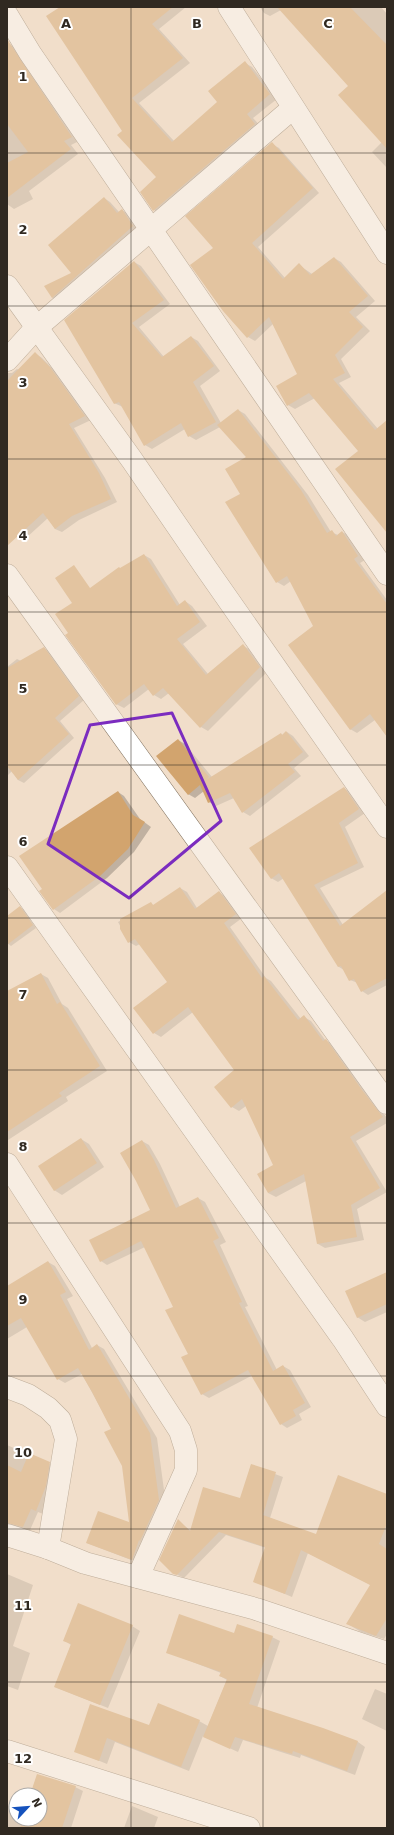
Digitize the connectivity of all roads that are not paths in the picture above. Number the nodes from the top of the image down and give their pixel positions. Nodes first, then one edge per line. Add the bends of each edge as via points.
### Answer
1 (229, 7) edge
2 (7, 15) edge
3 (293, 108) junction
4 (152, 229) junction
5 (387, 253) edge
6 (7, 286) edge
7 (36, 328) junction
8 (7, 360) edge
9 (387, 574) edge
10 (7, 575) edge
11 (387, 827) edge
12 (7, 868) edge
13 (387, 1103) edge
14 (7, 1164) edge
15 (7, 1387) edge
16 (387, 1406) edge
17 (7, 1535) edge
18 (48, 1548) junction
19 (138, 1577) junction
20 (387, 1653) edge
21 (7, 1751) edge
22 (249, 1828) edge

1 - 3 street
2 - 4 street via 30,53
3 - 4 street
3 - 5 street
4 - 7 street
4 - 9 street
6 - 7 street
7 - 8 street
7 - 11 street via 132,460
10 - 13 street
12 - 16 street via 343,1340
14 - 19 street via 180,1430 186,1450 186,1470
15 - 18 street via 28,1395 48,1408 60,1420 66,1439
17 - 18 street
18 - 19 street via 85,1563
19 - 20 street via 256,1609
21 - 22 street

